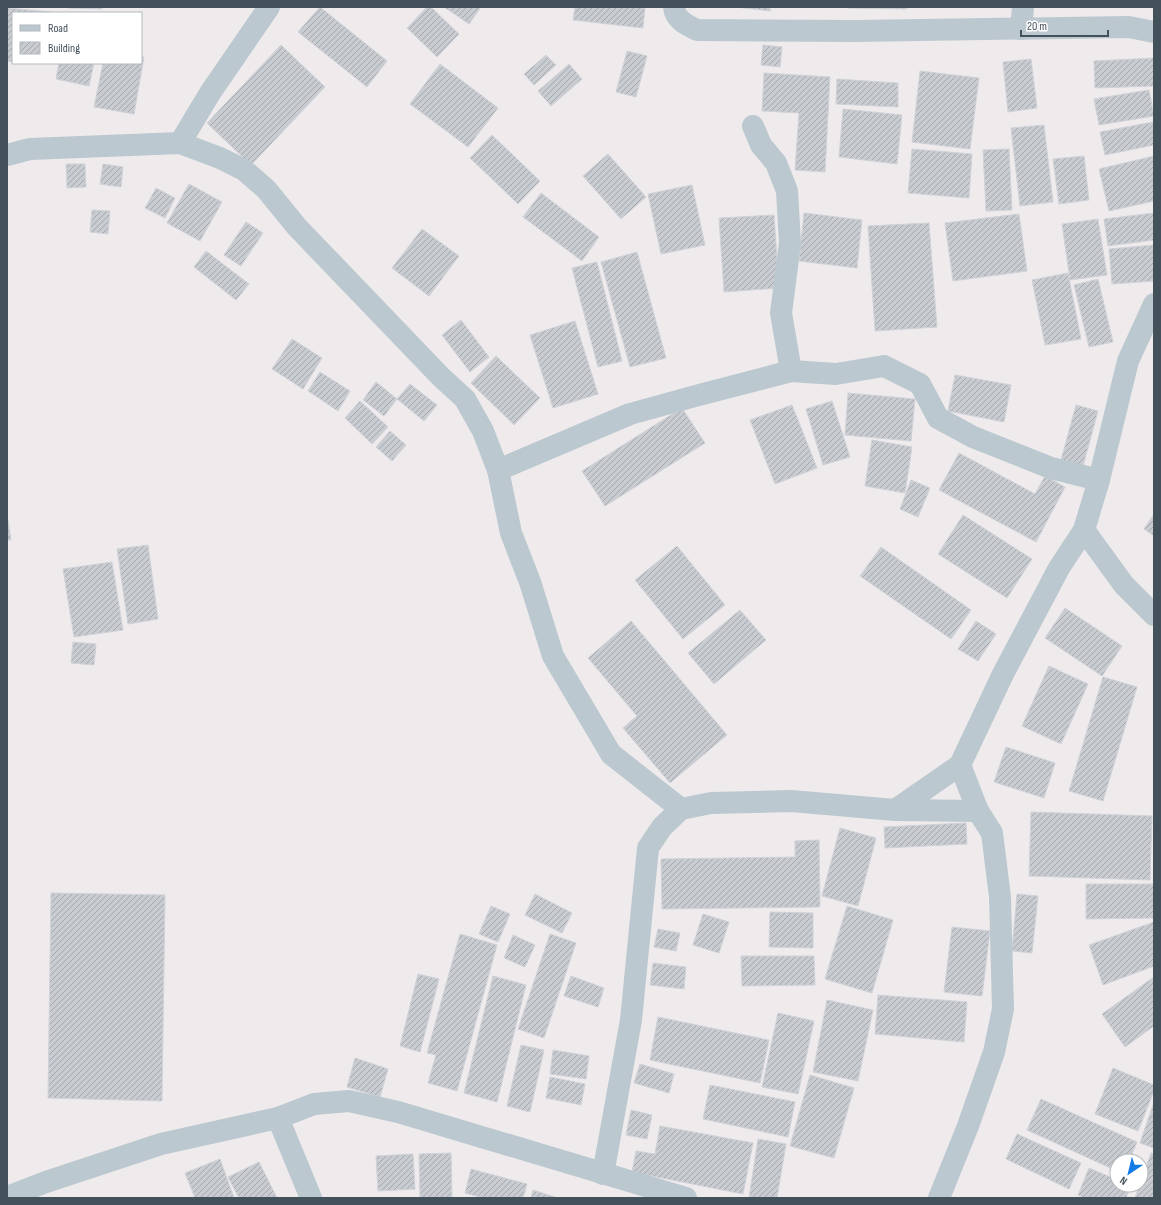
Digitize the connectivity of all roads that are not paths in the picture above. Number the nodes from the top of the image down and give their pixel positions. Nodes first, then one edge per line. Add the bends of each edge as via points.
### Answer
1 (269, 7) edge
2 (674, 7) edge
3 (1022, 7) edge
4 (1020, 29) junction
5 (1154, 32) edge
6 (753, 126) dead end
7 (180, 143) junction
8 (7, 155) edge
9 (1154, 304) edge
10 (791, 371) junction
11 (498, 470) junction
12 (1099, 480) junction
13 (1084, 530) junction
14 (1154, 615) edge
15 (960, 765) junction
16 (682, 809) junction
17 (896, 810) junction
18 (978, 811) junction
19 (278, 1118) junction
20 (603, 1174) junction
21 (7, 1197) edge
22 (312, 1198) edge
23 (686, 1198) edge
24 (939, 1198) edge

1 - 7 street via 210,93
2 - 4 street via 675,13 683,23 697,30
3 - 4 street
4 - 5 street via 1129,27
6 - 10 street via 761,145 776,163 787,191 790,243 782,313
7 - 8 street via 30,149
7 - 11 street via 244,170 266,189 297,227 465,399 483,432
9 - 12 street via 1128,361
10 - 11 street via 630,414
10 - 12 street via 836,374 884,366 920,384 938,418 973,437 1051,468
11 - 16 street via 511,534 530,582 553,656 611,754
12 - 13 street
13 - 14 street via 1124,586
13 - 15 street via 1059,568 1003,674
15 - 17 street
15 - 18 street
16 - 17 street via 711,803 791,801
16 - 20 street via 662,826 648,848 631,1020
17 - 18 street
18 - 24 street via 992,833 1000,897 1003,1009 994,1052
19 - 20 street via 314,1104 349,1101 398,1112
19 - 21 street via 161,1144
19 - 22 street
20 - 23 street

